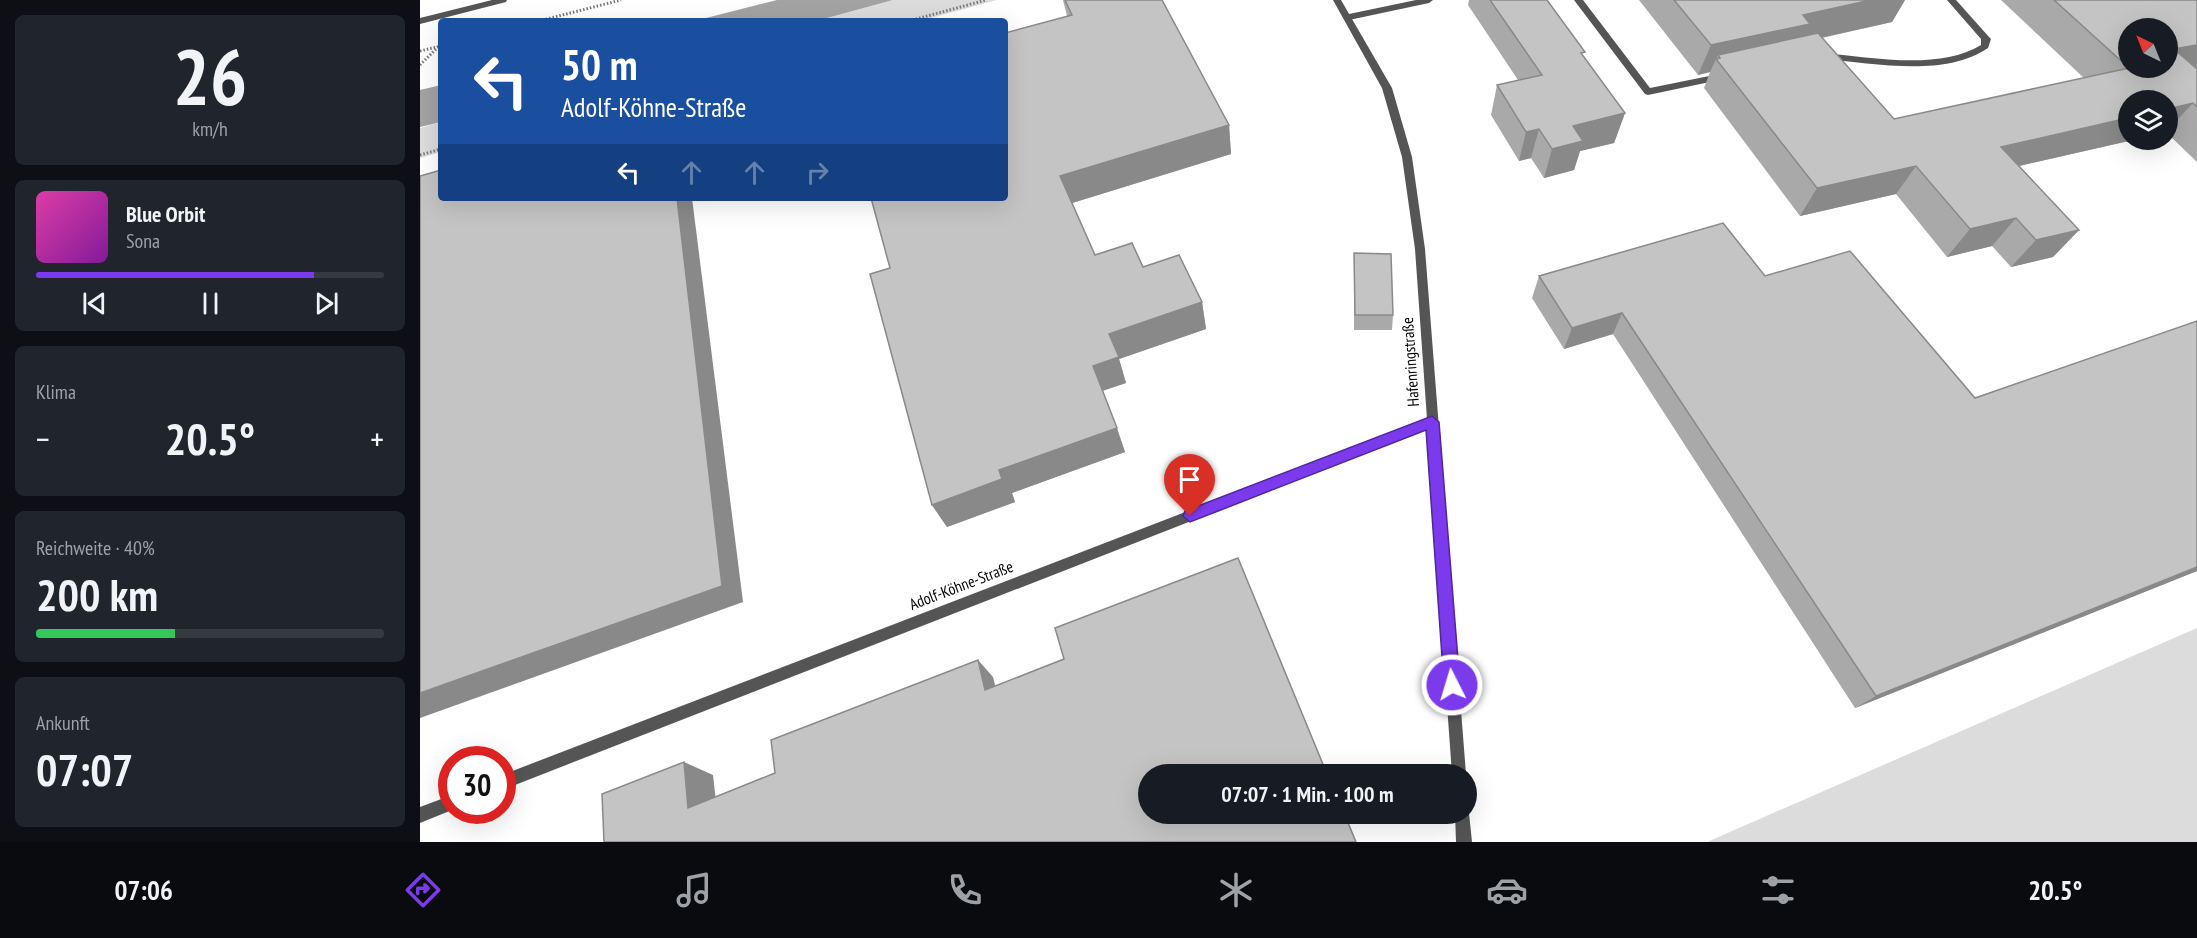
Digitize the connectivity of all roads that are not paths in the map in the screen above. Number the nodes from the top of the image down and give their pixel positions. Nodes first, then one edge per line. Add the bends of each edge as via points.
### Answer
1 (503, 0) edge
2 (1337, 0) edge
3 (1429, 0) edge
4 (1578, 0) edge
5 (1951, 0) edge
6 (1349, 17) junction
7 (420, 21) edge
8 (1814, 55) edge
9 (1737, 73) edge
10 (1432, 422) junction
11 (1458, 764) edge
12 (516, 778) edge
13 (438, 808) edge
14 (420, 815) edge
15 (1463, 824) edge
16 (1464, 842) edge

1 - 7 street
2 - 6 street, Hafenringstraße
3 - 6 street
4 - 9 street via 1648,92
5 - 8 street via 1986,39 1980,52 1933,63
6 - 10 street, Hafenringstraße via 1387,88 1407,157 1420,249
10 - 11 street, Hafenringstraße
10 - 12 street, Adolf-Köhne-Straße
13 - 14 street
15 - 16 street

